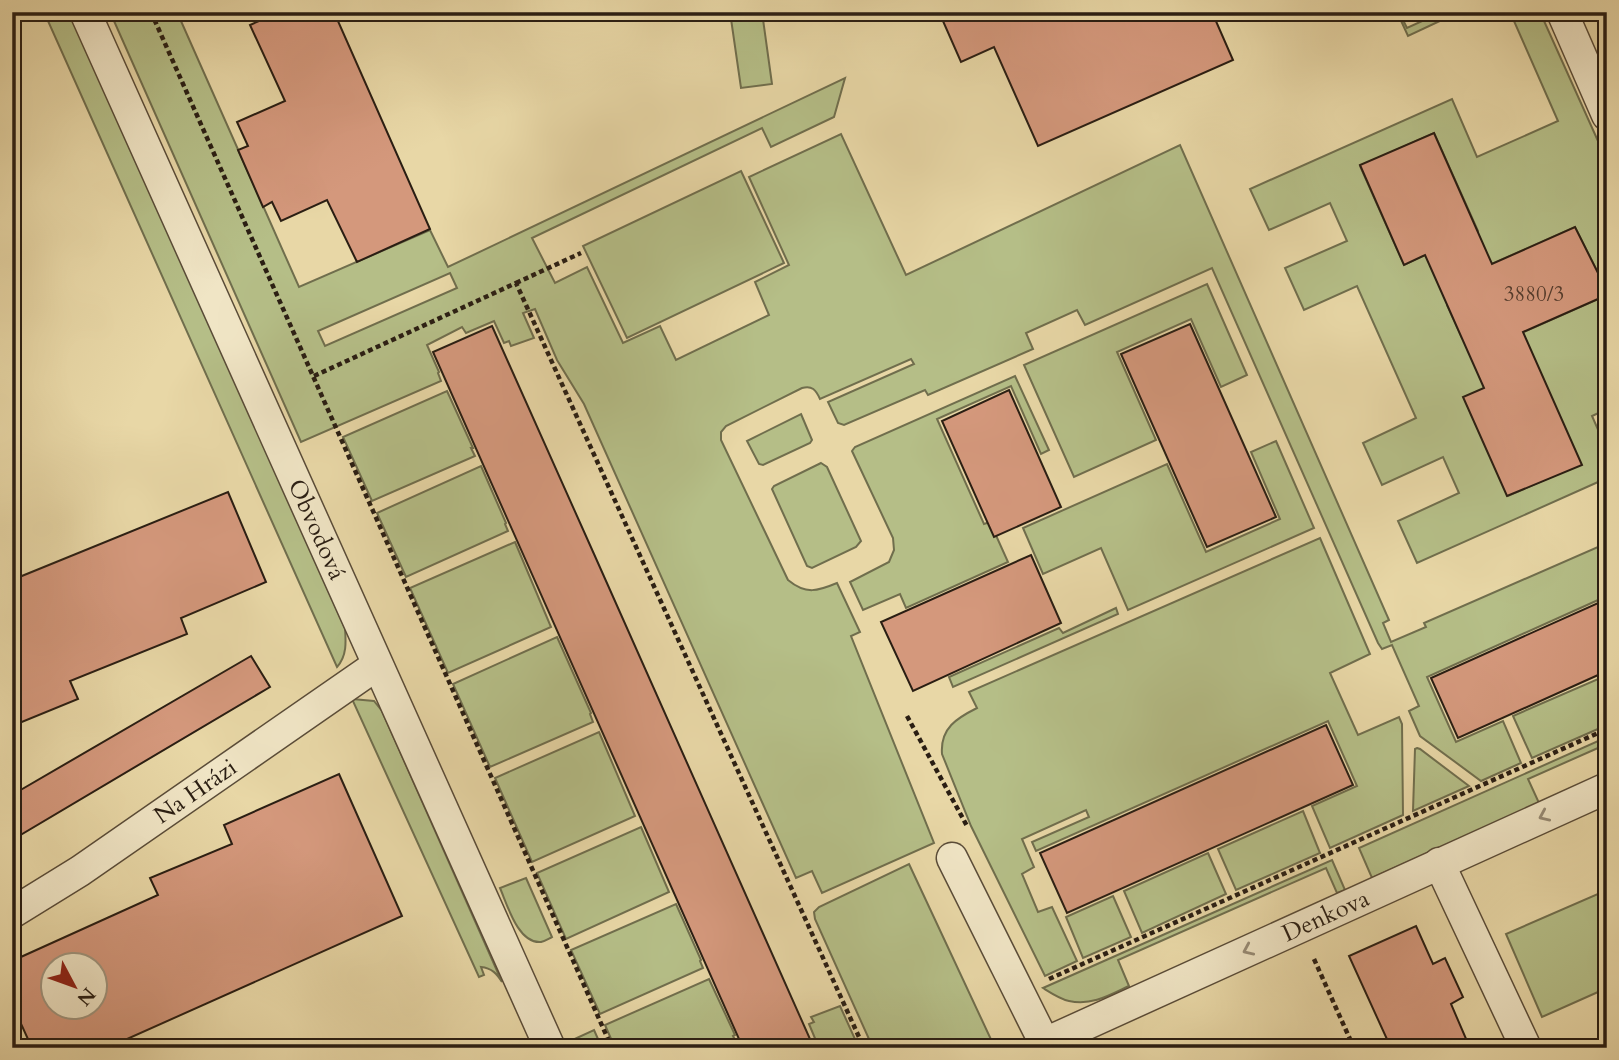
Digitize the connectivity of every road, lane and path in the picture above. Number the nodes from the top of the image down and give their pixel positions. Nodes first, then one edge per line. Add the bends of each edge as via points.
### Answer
1 (85, 12) edge
2 (152, 12) edge
3 (1562, 12) edge
4 (1607, 115) edge
5 (581, 253) dead end
6 (516, 283) junction
7 (314, 376) junction
8 (377, 665) junction
9 (907, 716) dead end
10 (1607, 729) edge
11 (1607, 788) edge
12 (967, 826) dead end
13 (952, 858) dead end
14 (1439, 863) junction
15 (12, 913) edge
16 (1312, 956) dead end
17 (1042, 982) dead end
18 (1046, 1045) edge
19 (550, 1048) edge
20 (612, 1048) edge
21 (864, 1048) edge
22 (1354, 1048) edge
23 (1526, 1048) edge

1 - 8 street, Obvodová
2 - 7 path
3 - 4 street
5 - 6 path
6 - 7 path
6 - 21 path
7 - 20 path
8 - 15 street, Na Hrázi
8 - 19 street, Obvodová
9 - 12 path
10 - 17 path
11 -> 14 street, Denkova
13 - 18 street
14 -> 18 street, Denkova
14 - 23 street
16 - 22 path

